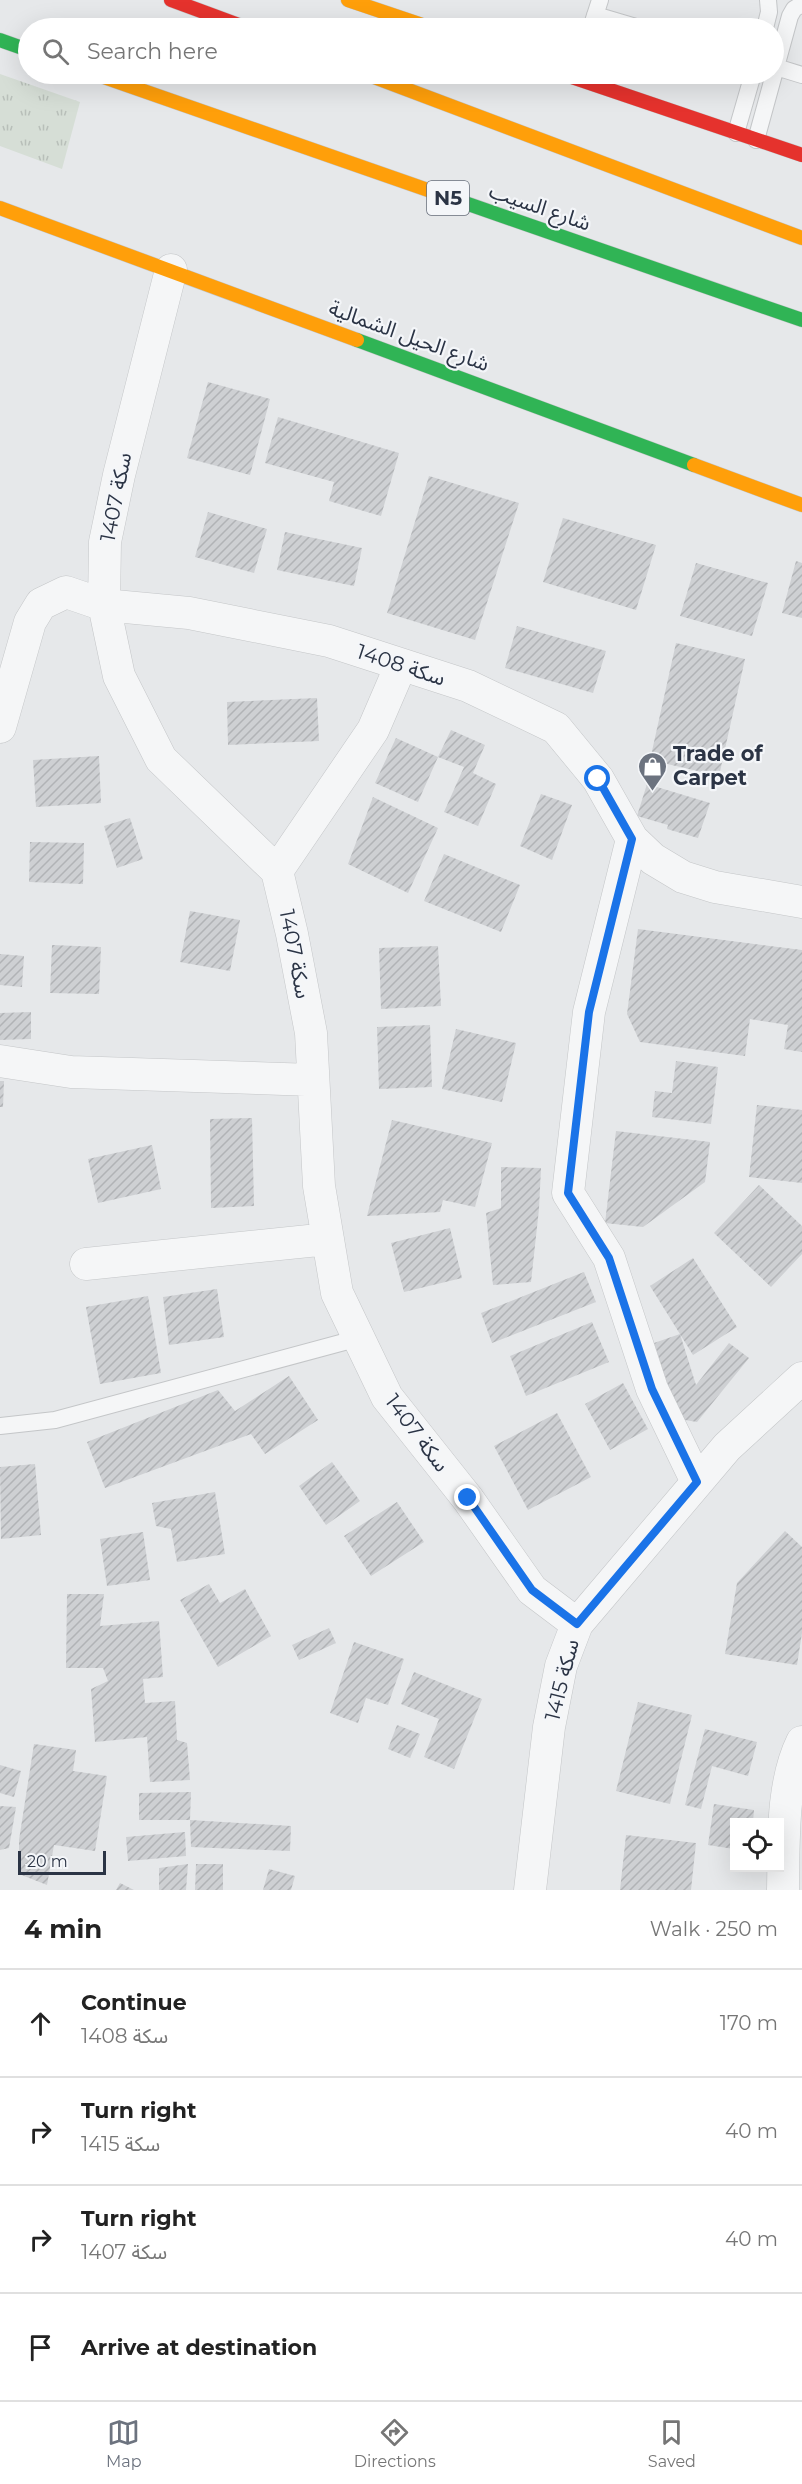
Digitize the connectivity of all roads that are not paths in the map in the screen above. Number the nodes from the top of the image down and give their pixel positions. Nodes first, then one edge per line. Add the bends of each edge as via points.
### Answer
1 (171, 0) edge
2 (348, 0) edge
3 (768, 0) edge
4 (802, 4) edge
5 (220, 18) edge
6 (401, 18) edge
7 (768, 18) edge
8 (784, 38) edge
9 (0, 40) edge
10 (18, 46) edge
11 (784, 69) edge
12 (802, 75) edge
13 (124, 84) edge
14 (393, 84) edge
15 (597, 84) edge
16 (750, 84) edge
17 (771, 84) edge
18 (736, 133) junction
19 (756, 140) junction
20 (802, 155) edge
21 (0, 208) edge
22 (802, 238) edge
23 (171, 270) junction
24 (802, 320) edge
25 (802, 505) edge
26 (104, 605) junction
27 (401, 665) junction
28 (0, 727) edge
29 (632, 839) junction
30 (278, 870) junction
31 (802, 902) edge
32 (0, 1061) edge
33 (313, 1080) junction
34 (328, 1239) junction
35 (86, 1264) dead end
36 (359, 1338) junction
37 (802, 1378) edge
38 (0, 1426) edge
39 (697, 1482) junction
40 (577, 1624) junction
41 (802, 1742) edge
42 (785, 1889) edge
43 (530, 1890) edge

1 - 5 main road
2 - 6 main road
3 - 7 lane
4 - 8 lane via 790,16
9 - 10 main road
11 - 12 lane
13 - 24 main road, شارع السيب / N5
14 - 22 main road
15 - 18 main road
16 - 18 lane
17 - 19 lane
18 - 19 main road
19 - 20 main road
21 - 23 main road, شارع الحيل الشمالية
23 - 25 main road, شارع الحيل الشمالية
23 - 26 street, سكة 1407 via 105,542
26 - 27 street, سكة 1408 via 189,613 329,641
26 - 28 street, سكة 1408 via 66,592 41,603 30,622
26 - 30 street, سكة 1407 via 118,676 161,759
27 - 29 street, سكة 1408 via 468,686 556,728 598,779
27 - 30 street via 373,729
29 - 31 street, سكة 1408 via 653,859 683,877 715,887
29 - 39 street via 589,1012 568,1193 609,1258 652,1389
30 - 33 street, سكة 1407 via 311,1034
32 - 33 street via 71,1072
33 - 34 street, سكة 1407 via 319,1186
34 - 35 street
34 - 36 street, سكة 1407 via 337,1293
36 - 38 lane via 66,1417
36 - 40 street, سكة 1407 via 387,1397 468,1498 532,1590
37 - 39 street, سكة 1415 via 727,1447
39 - 40 street, سكة 1415
40 - 43 street, سكة 1415 via 561,1666 549,1727
41 - 42 street via 795,1756 783,1827

